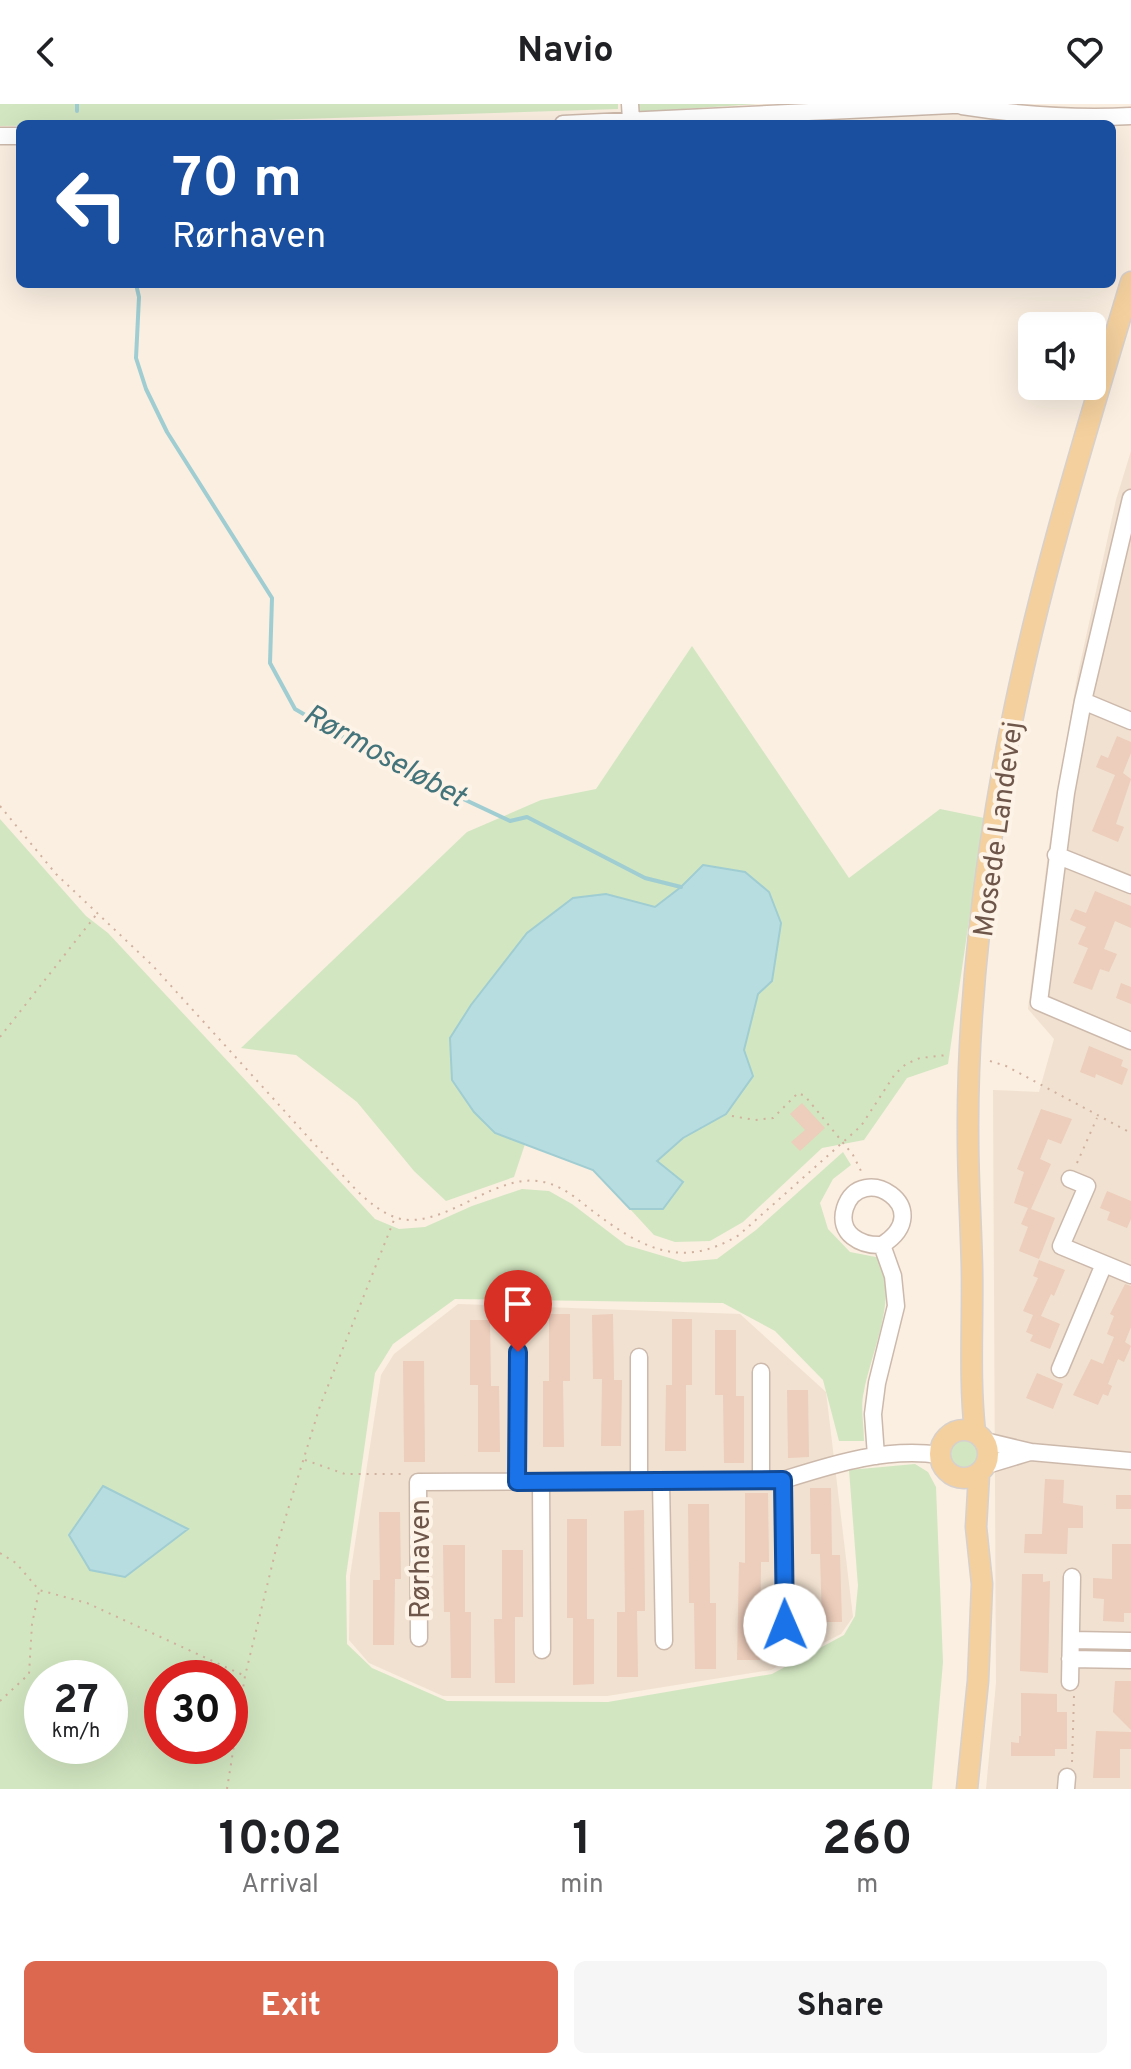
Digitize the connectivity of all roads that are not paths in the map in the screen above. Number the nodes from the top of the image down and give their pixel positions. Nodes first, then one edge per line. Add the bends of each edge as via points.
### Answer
1 (967, 105) edge
2 (631, 112) edge
3 (1131, 116) edge
4 (586, 120) edge
5 (1131, 282) edge
6 (1131, 498) edge
7 (1123, 563) edge
8 (1083, 701) junction
9 (1131, 721) edge
10 (1056, 855) junction
11 (1131, 885) edge
12 (1131, 1041) edge
13 (1070, 1179) road end
14 (882, 1245) junction
15 (1104, 1264) junction
16 (1131, 1275) edge
17 (518, 1352) dead end
18 (639, 1357) dead end
19 (1060, 1369) dead end
20 (761, 1372) dead end
21 (972, 1435) junction
22 (1031, 1452) junction
23 (940, 1455) junction
24 (876, 1456) junction
25 (1131, 1461) edge
26 (975, 1472) junction
27 (761, 1480) junction
28 (783, 1480) junction
29 (639, 1481) junction
30 (661, 1481) junction
31 (517, 1482) junction
32 (541, 1482) junction
33 (1072, 1577) dead end
34 (785, 1625) dead end
35 (419, 1638) dead end
36 (1071, 1640) junction
37 (664, 1641) dead end
38 (1131, 1641) edge
39 (542, 1650) dead end
40 (1070, 1659) junction
41 (1131, 1660) edge
42 (1070, 1682) road end
43 (967, 1789) edge

1 - 2 street
1 - 3 street via 1021,115
2 - 4 street
5 - 21 main road, Mosede Landevej via 1032,628 994,828 981,929 968,1133
6 - 7 street
7 - 8 street
8 - 9 street
8 - 10 street
10 - 11 street
10 - 12 street via 1039,1002
13 - 15 street via 1087,1186 1061,1246
14 - 14 street via 867,1246 853,1239 845,1225 844,1210 865,1188 894,1195 902,1208 895,1237
14 - 24 street via 896,1306 873,1414
15 - 16 street
15 - 19 street
17 - 31 street
18 - 29 street
20 - 27 street
21 - 22 street
21 - 23 main road via 944,1441
21 - 26 main road via 989,1453
22 - 25 street
22 - 26 street
23 - 24 street, Rørhaven
23 - 26 main road via 945,1470
24 - 28 street, Rørhaven
26 - 43 main road via 981,1598
27 - 28 street, Rørhaven
27 - 30 street, Rørhaven
28 - 34 street
29 - 30 street, Rørhaven
29 - 32 street, Rørhaven
30 - 37 street
31 - 32 street, Rørhaven
31 - 35 street, Rørhaven via 418,1482
32 - 39 street
33 - 36 street
36 - 38 street
36 - 40 street
40 - 41 street
40 - 42 street

